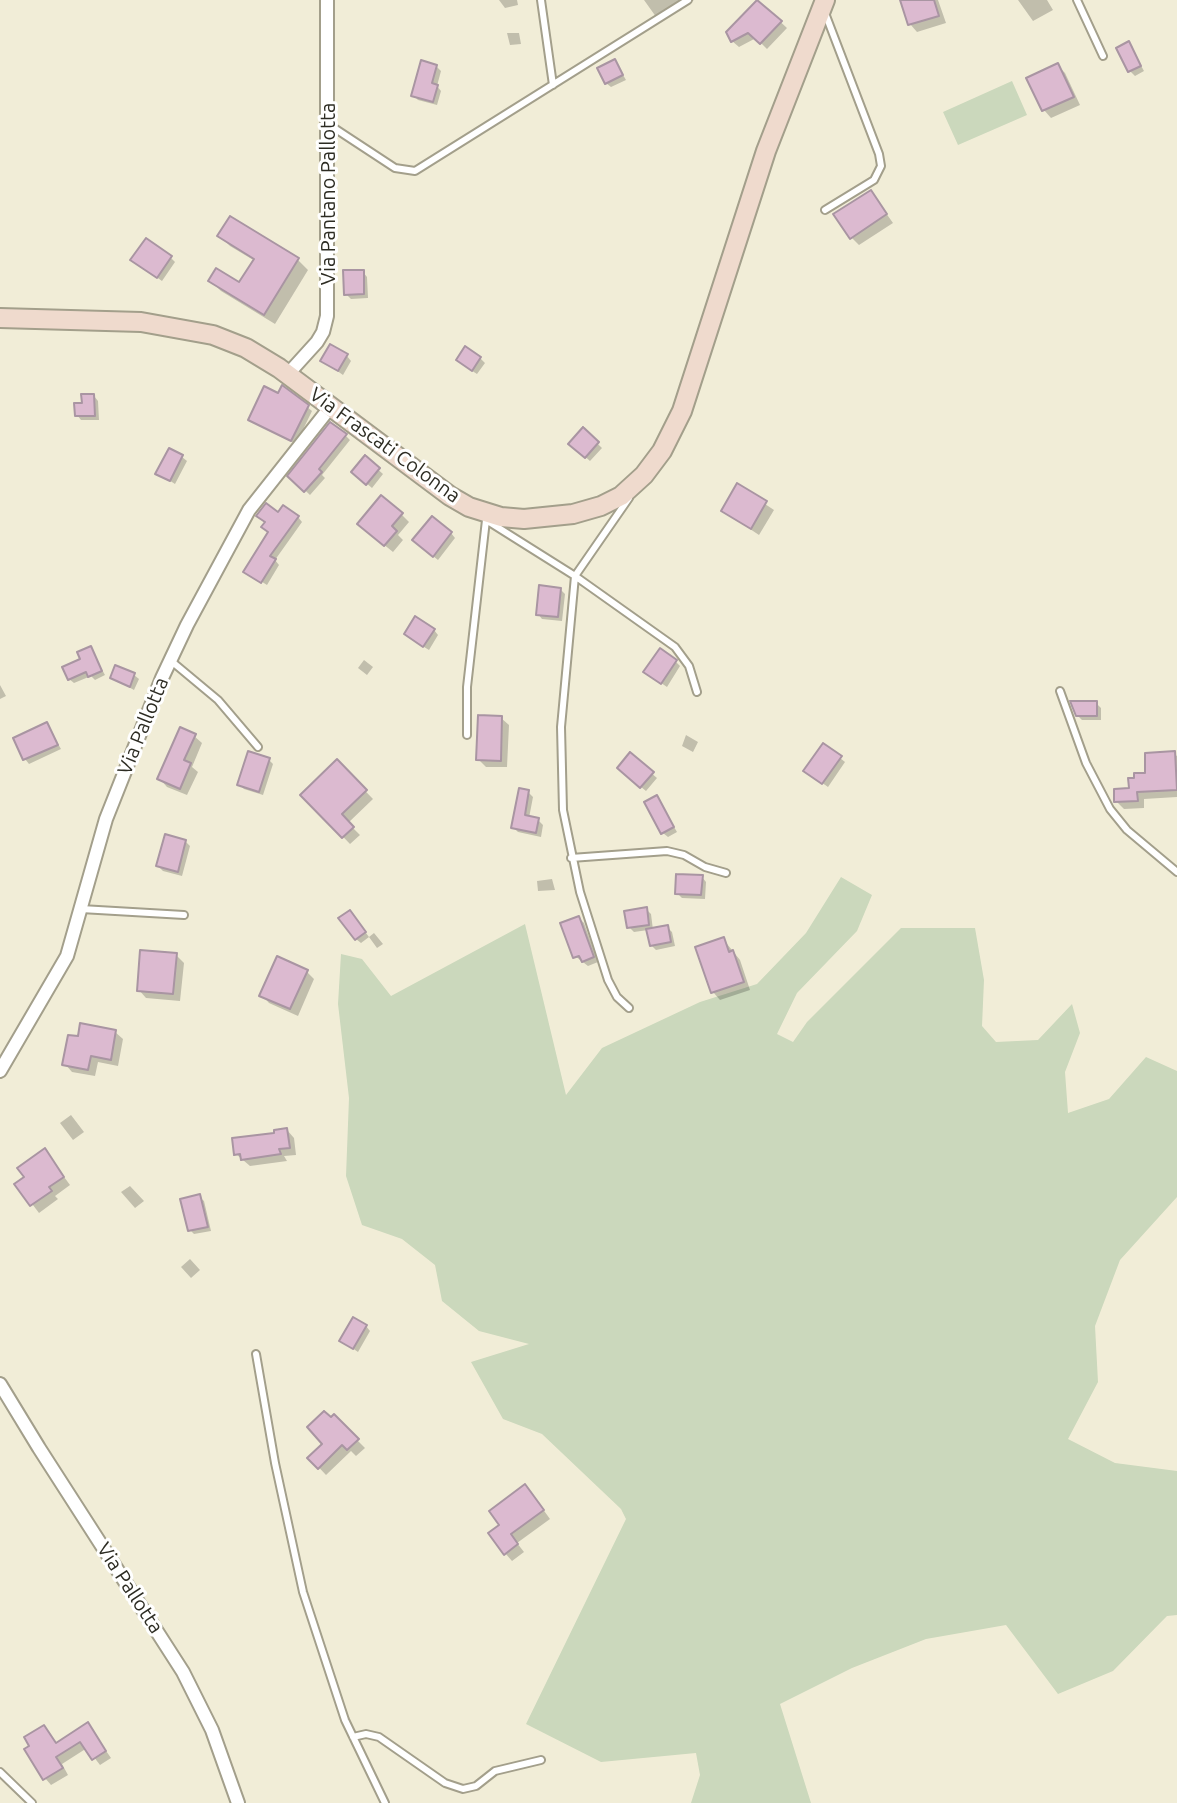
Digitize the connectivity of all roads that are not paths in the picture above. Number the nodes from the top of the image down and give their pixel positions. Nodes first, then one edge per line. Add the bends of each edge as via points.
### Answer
1 (327, 0) edge
2 (541, 0) edge
3 (688, 0) edge
4 (1077, 0) edge
5 (824, 3) edge
6 (1103, 56) dead end
7 (553, 85) junction
8 (328, 124) junction
9 (825, 210) dead end
10 (0, 318) edge
11 (288, 374) junction
12 (332, 405) junction
13 (662, 451) junction
14 (450, 496) junction
15 (486, 520) junction
16 (575, 576) junction
17 (170, 660) junction
18 (1060, 691) dead end
19 (697, 692) dead end
20 (467, 735) dead end
21 (258, 747) dead end
22 (571, 858) junction
23 (1177, 872) edge
24 (726, 873) dead end
25 (81, 909) junction
26 (184, 915) dead end
27 (629, 1008) dead end
28 (0, 1071) edge
29 (256, 1354) dead end
30 (0, 1384) edge
31 (353, 1737) junction
32 (541, 1760) dead end
33 (0, 1772) edge
34 (32, 1803) edge
35 (238, 1803) edge
36 (385, 1803) edge

1 - 8 street, Via Pantano Pallotta
2 - 7 lane
3 - 7 lane
4 - 6 lane
5 - 9 lane via 881,166 874,180
5 - 13 street, Via Frascati Colonna via 761,164 693,382
7 - 8 lane via 415,171 395,168
8 - 11 street, Via Pantano Pallotta via 326,321 317,342
10 - 11 street, Via Frascati Colonna via 177,326 231,341
11 - 12 street, Via Frascati Colonna
12 - 14 street, Via Frascati Colonna
12 - 17 street, Via Pallotta via 243,519
13 - 14 street, Via Frascati Colonna via 621,496 573,514 501,517
13 - 16 lane
14 - 15 lane
15 - 16 lane
15 - 20 lane via 467,687
16 - 19 lane via 675,647 689,666
16 - 22 lane via 560,760
17 - 21 lane via 218,700
17 - 25 street, Via Pallotta via 101,831
18 - 23 lane via 1086,763 1110,809
22 - 24 lane via 667,851
22 - 27 lane via 611,987
25 - 26 lane
25 - 28 street, Via Pallotta via 60,971
29 - 31 lane via 303,1592
30 - 35 street, Via Pallotta via 183,1672 212,1730
31 - 32 lane via 379,1737 445,1783 463,1789 495,1771
31 - 36 lane
33 - 34 lane

